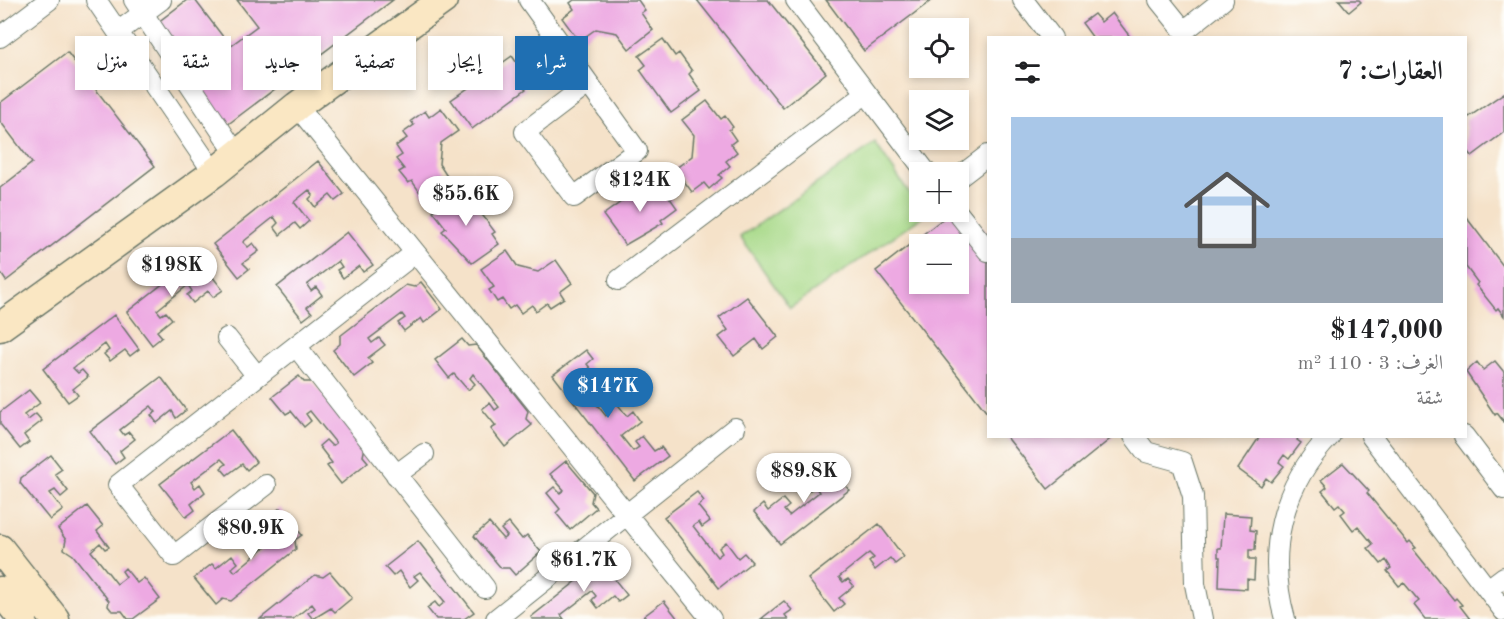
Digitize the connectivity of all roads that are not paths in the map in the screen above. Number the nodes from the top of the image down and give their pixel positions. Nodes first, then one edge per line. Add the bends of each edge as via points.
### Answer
1 (49, 0) edge
2 (96, 0) edge
3 (161, 0) edge
4 (443, 0) edge
5 (529, 0) edge
6 (796, 0) edge
7 (1023, 0) edge
8 (1159, 0) edge
9 (1223, 0) edge
10 (139, 7) edge
11 (119, 31) junction
12 (554, 36) edge
13 (1050, 36) edge
14 (0, 37) edge
15 (588, 84) joint
16 (865, 94) junction
17 (297, 105) junction
18 (237, 155) junction
19 (987, 156) edge
20 (918, 162) edge
21 (969, 170) edge
22 (213, 173) junction
23 (965, 222) edge
24 (987, 250) edge
25 (415, 252) junction
26 (619, 280) dead end
27 (0, 327) edge
28 (227, 338) dead end
29 (296, 346) junction
30 (257, 376) junction
31 (735, 428) dead end
32 (1136, 438) edge
33 (1328, 438) edge
34 (1373, 438) edge
35 (1466, 438) edge
36 (424, 454) dead end
37 (396, 475) junction
38 (266, 485) dead end
39 (1504, 489) edge
40 (627, 514) junction
41 (0, 549) edge
42 (1504, 577) edge
43 (485, 588) dead end
44 (1488, 589) junction
45 (0, 591) edge
46 (1504, 610) edge
47 (499, 618) edge
48 (22, 619) edge
49 (55, 619) edge
50 (711, 619) edge
51 (1202, 619) edge
52 (1285, 619) edge

1 - 14 street
2 - 11 street
3 - 10 street
4 - 17 main road
5 - 12 street
6 - 16 street
7 - 13 street
8 - 9 street via 1184,31
10 - 11 street
10 - 18 street
11 - 22 street
15 - 15 street via 637,151 574,197 525,132
16 - 20 street
16 - 26 street
17 - 18 main road
17 - 25 street
18 - 22 main road
19 - 21 street
22 - 27 main road
23 - 24 street
25 - 29 street
25 - 40 street
28 - 30 street
29 - 30 street
29 - 37 street
30 - 38 street via 118,485 174,556
31 - 40 street
32 - 51 street via 1146,452 1182,462 1193,495 1195,584
33 - 52 street via 1301,472 1281,520 1276,572
34 - 44 street
35 - 39 street
36 - 37 street
37 - 43 street
40 - 47 street
40 - 50 street
41 - 49 main road
42 - 44 street
44 - 46 street
45 - 48 main road

